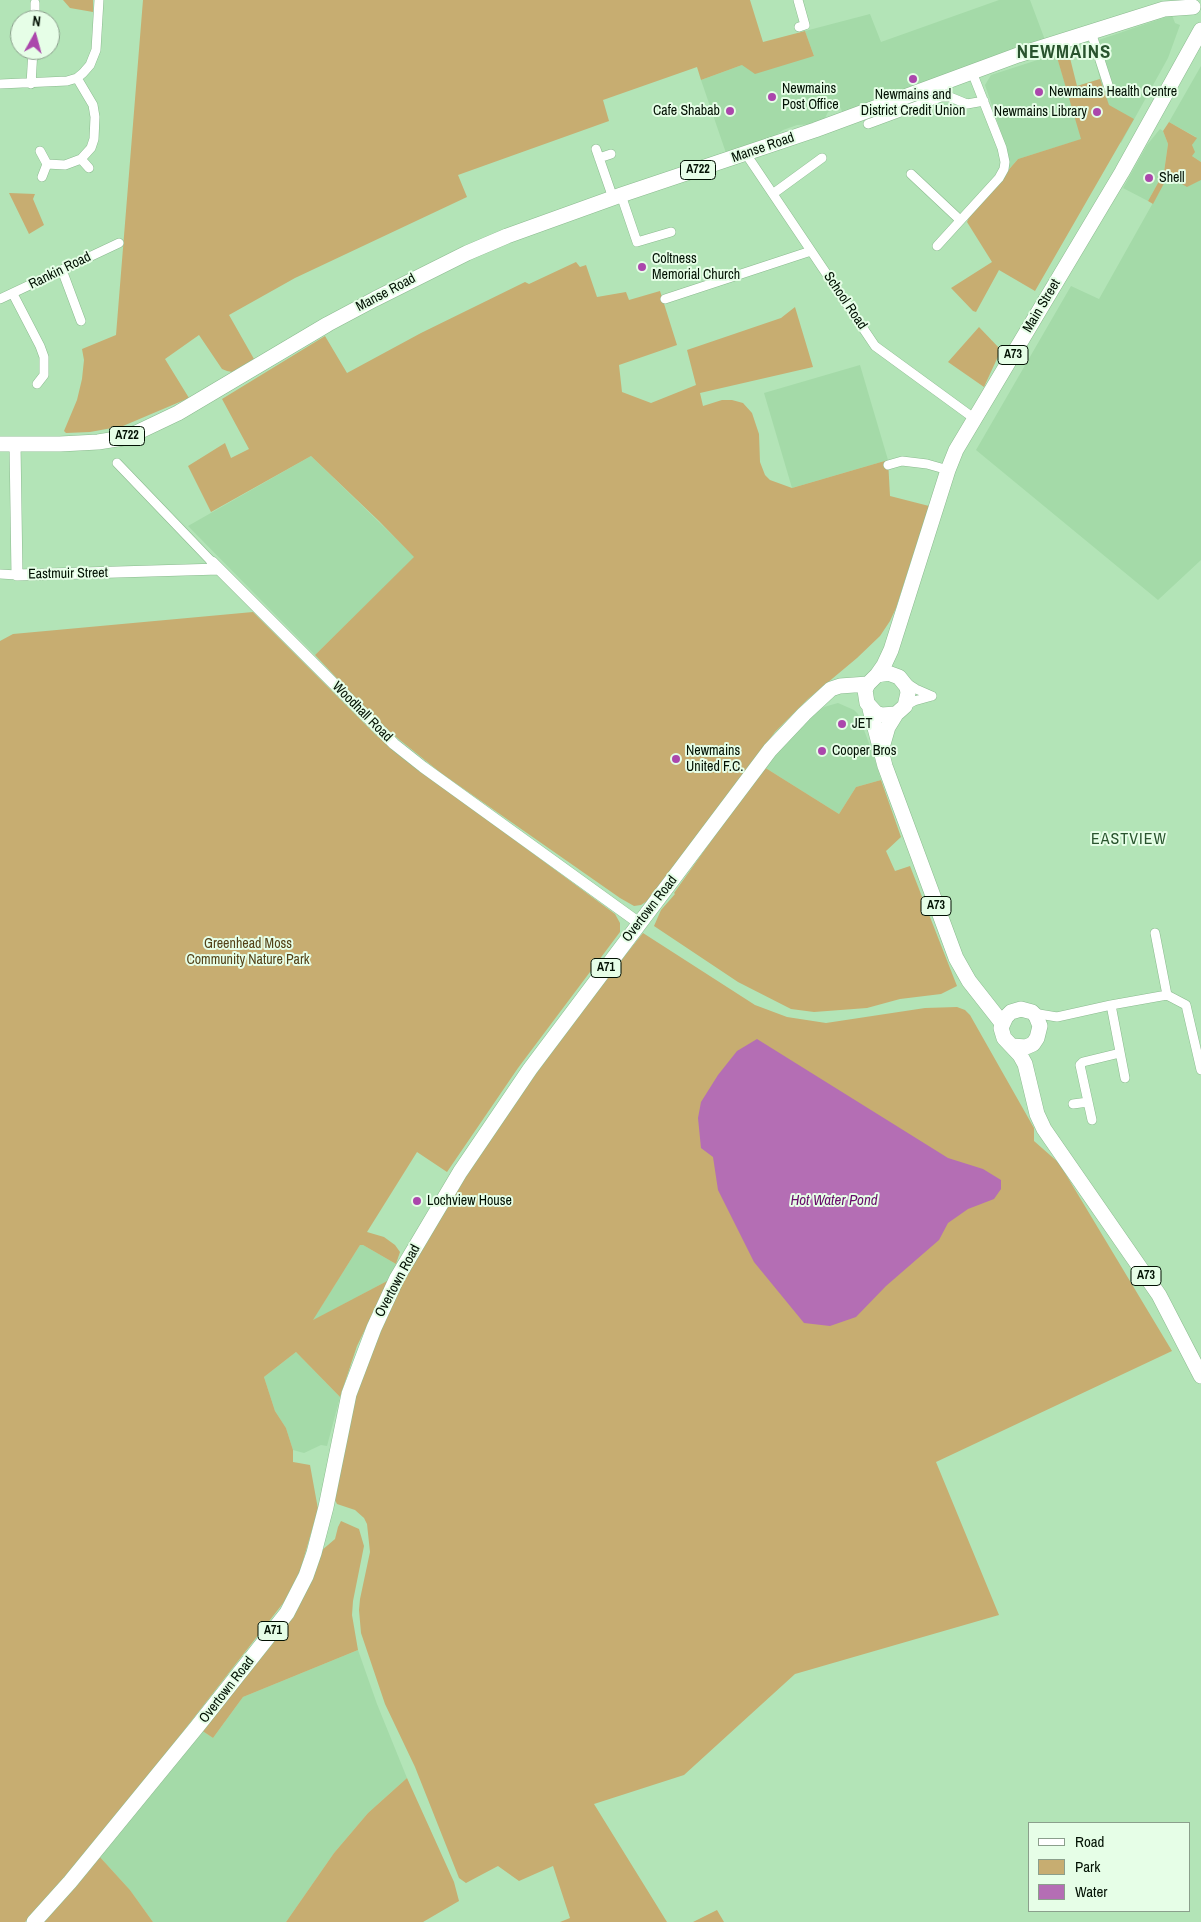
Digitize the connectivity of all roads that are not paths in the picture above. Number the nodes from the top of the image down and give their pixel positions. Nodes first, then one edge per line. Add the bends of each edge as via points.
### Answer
1 (99, 0) edge
2 (798, 0) edge
3 (35, 3) dead end
4 (1193, 3) edge
5 (35, 10) edge
6 (1201, 21) edge
7 (798, 27) dead end
8 (1201, 30) edge
9 (1091, 32) junction
10 (32, 60) edge
11 (972, 72) junction
12 (77, 78) junction
13 (0, 84) edge
14 (31, 84) junction
15 (1109, 88) dead end
16 (984, 101) junction
17 (868, 124) dead end
18 (40, 151) dead end
19 (610, 154) dead end
20 (746, 154) junction
21 (81, 158) junction
22 (822, 158) dead end
23 (47, 164) junction
24 (89, 168) dead end
25 (911, 174) dead end
26 (42, 177) dead end
27 (774, 193) junction
28 (617, 197) junction
29 (960, 220) junction
30 (671, 232) dead end
31 (119, 243) dead end
32 (937, 246) dead end
33 (811, 251) junction
34 (62, 270) junction
35 (13, 294) junction
36 (0, 299) edge
37 (665, 299) dead end
38 (81, 321) dead end
39 (36, 384) dead end
40 (975, 419) junction
41 (0, 444) edge
42 (16, 444) junction
43 (117, 463) dead end
44 (888, 465) dead end
45 (948, 470) junction
46 (216, 565) junction
47 (0, 574) edge
48 (17, 575) junction
49 (891, 650) junction
50 (872, 679) junction
51 (901, 679) junction
52 (846, 686) junction
53 (868, 706) junction
54 (900, 710) junction
55 (881, 752) junction
56 (639, 923) junction
57 (1155, 933) dead end
58 (1167, 995) junction
59 (1111, 1005) junction
60 (1032, 1012) junction
61 (1007, 1017) junction
62 (1057, 1017) junction
63 (1036, 1038) junction
64 (1012, 1046) junction
65 (1120, 1053) junction
66 (1201, 1070) edge
67 (1125, 1078) dead end
68 (1030, 1080) junction
69 (1088, 1102) junction
70 (1073, 1104) dead end
71 (1092, 1120) dead end
72 (1201, 1376) edge
73 (34, 1922) edge

1 - 12 street via 96,50 90,65
2 - 7 street via 805,25
3 - 5 street
4 - 6 main road
4 - 9 main road, Manse Road / A722
8 - 40 main road, Main Street / A73 via 1122,172
9 - 11 main road, Manse Road / A722
9 - 15 street
10 - 14 street
11 - 16 street
11 - 20 main road, Manse Road / A722
12 - 14 street
12 - 21 street via 93,105 96,117 91,148
13 - 14 street
16 - 17 street via 966,104 941,97
16 - 29 street via 1002,148 1004,169
18 - 23 street
19 - 28 street via 597,154
20 - 27 street, School Road
20 - 28 main road, Manse Road / A722
21 - 23 street via 65,165
21 - 24 street
22 - 27 street
23 - 26 street
25 - 29 street
27 - 33 street, School Road
28 - 30 street via 637,242
28 - 42 main road, Manse Road / A722 via 467,253 419,276 328,324 151,427 123,438 73,444
29 - 32 street
31 - 34 street, Rankin Road
33 - 37 street
33 - 40 street, School Road via 875,346
34 - 35 street, Rankin Road
34 - 38 street
35 - 36 street, Rankin Road
35 - 39 street via 44,357 44,375
40 - 45 main road, Main Street / A73
41 - 42 main road, A722
42 - 48 street, Eastmuir Street
43 - 46 street, Woodhall Road
44 - 45 street via 902,461
45 - 49 main road, Main Street / A73
46 - 48 street, Eastmuir Street
46 - 56 street, Woodhall Road via 394,744
47 - 48 street
49 - 50 main road, Main Street / A73
49 - 51 main road
50 - 51 main road via 888,673
50 - 52 main road, Overtown Road / A71
50 - 53 main road, A73 via 865,690
51 - 54 main road via 908,693
51 - 54 street via 932,696 914,701
52 - 53 main road via 861,695
52 - 56 main road, Overtown Road / A71 via 831,689 770,750
53 - 54 main road via 882,716
53 - 55 main road, A73
54 - 55 main road via 885,733
55 - 61 main road, A73 via 956,958 980,994
56 - 73 main road, Overtown Road / A71 via 530,1069 460,1172 397,1278 349,1394 314,1553 287,1613 70,1882
57 - 58 street
58 - 59 street
58 - 66 street via 1186,1005
59 - 62 street
59 - 65 street
60 - 61 main road via 1021,1009
60 - 62 street
60 - 63 main road via 1038,1021
61 - 64 main road via 1002,1034
62 - 63 street
63 - 64 main road via 1026,1047
63 - 68 main road via 1029,1065
64 - 68 main road via 1020,1055
65 - 67 street
65 - 69 street via 1080,1064
68 - 72 main road, A73 via 1037,1114 1044,1129 1159,1295
69 - 70 street
69 - 71 street

